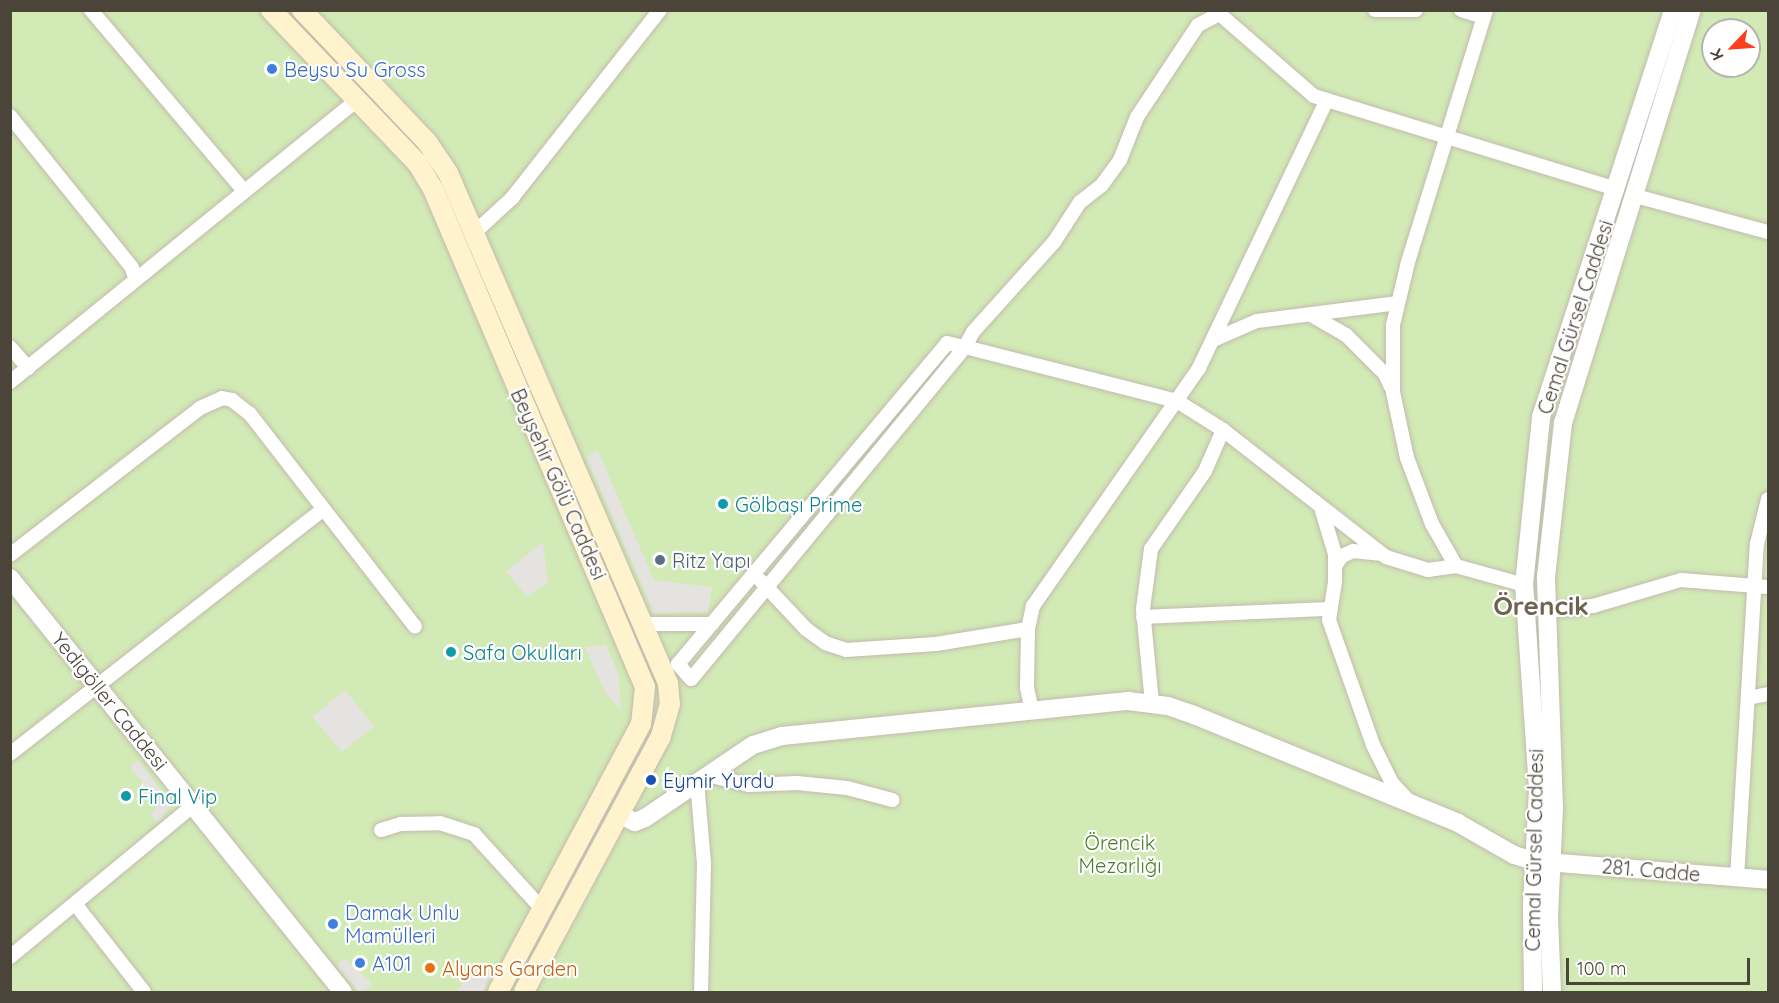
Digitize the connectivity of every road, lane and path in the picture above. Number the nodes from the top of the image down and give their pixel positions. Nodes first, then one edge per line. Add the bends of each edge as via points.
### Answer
1 (91, 10) edge
2 (271, 10) edge
3 (302, 10) edge
4 (660, 10) edge
5 (1375, 10) edge
6 (1416, 10) edge
7 (1461, 10) edge
8 (1673, 10) edge
9 (1692, 10) edge
10 (1214, 12) edge
11 (1485, 14) edge
12 (1327, 100) junction
13 (356, 101) junction
14 (10, 116) edge
15 (1446, 136) junction
16 (452, 180) junction
17 (433, 189) junction
18 (1617, 189) junction
19 (243, 190) junction
20 (1636, 196) junction
21 (1768, 232) edge
22 (474, 233) junction
23 (455, 243) junction
24 (135, 278) junction
25 (1398, 303) junction
26 (1310, 315) junction
27 (1212, 341) junction
28 (10, 347) edge
29 (965, 347) junction
30 (28, 368) junction
31 (10, 382) edge
32 (1393, 392) junction
33 (1177, 401) junction
34 (1223, 430) junction
35 (1768, 499) edge
36 (322, 510) junction
37 (1322, 511) junction
38 (10, 555) edge
39 (1386, 557) junction
40 (1335, 566) junction
41 (1456, 566) junction
42 (754, 574) junction
43 (10, 578) edge
44 (1524, 585) junction
45 (1762, 586) edge
46 (767, 588) junction
47 (1328, 609) junction
48 (1547, 611) junction
49 (1143, 617) junction
50 (644, 624) junction
51 (712, 624) junction
52 (415, 627) dead end
53 (1028, 629) junction
54 (684, 672) junction
55 (97, 685) junction
56 (669, 691) junction
57 (1768, 694) edge
58 (646, 695) junction
59 (1748, 698) junction
60 (1152, 703) junction
61 (1032, 711) junction
62 (10, 754) edge
63 (702, 779) junction
64 (612, 780) junction
65 (632, 790) junction
66 (892, 800) dead end
67 (1410, 803) junction
68 (194, 805) junction
69 (619, 814) junction
70 (586, 828) junction
71 (381, 830) dead end
72 (606, 838) junction
73 (1543, 861) junction
74 (1737, 878) junction
75 (1768, 880) edge
76 (76, 905) junction
77 (542, 909) junction
78 (10, 957) edge
79 (144, 993) edge
80 (343, 993) edge
81 (498, 993) edge
82 (524, 993) edge
83 (701, 993) edge
84 (1533, 993) edge
85 (1552, 993) edge

1 - 19 street
2 - 13 main road, Beyşehir Gölü Caddesi
3 - 16 main road via 427,142
4 - 22 street via 512,198
5 - 6 street
7 - 11 street
8 - 18 street, Cemal Gürsel Caddesi
9 - 20 street, Cemal Gürsel Caddesi
10 - 12 street via 1287,76
10 - 29 street via 1197,25 1137,117 1120,160 1102,185 1080,202 1054,242 1020,275
11 - 15 street
12 - 15 street
12 - 27 street
13 - 17 main road, Beyşehir Gölü Caddesi via 418,164
13 - 19 street
14 - 24 street via 132,268
15 - 18 street
15 - 25 street
16 - 17 main road
16 - 22 main road
17 - 23 main road, Beyşehir Gölü Caddesi
18 - 44 street, Cemal Gürsel Caddesi via 1541,417
19 - 24 street
20 - 21 street
20 - 48 street, Cemal Gürsel Caddesi via 1563,423 1546,577
22 - 23 main road
22 - 50 main road
23 - 58 main road, Beyşehir Gölü Caddesi via 639,666
24 - 30 street
25 - 26 street
25 - 32 street via 1393,325
26 - 27 street via 1257,321 1228,330
26 - 32 street via 1346,335 1385,374
27 - 33 street
28 - 30 street
29 - 33 street
29 - 42 street via 947,343
29 - 46 street
30 - 31 street
32 - 41 street via 1417,490
33 - 34 street
33 - 53 street via 1033,606
34 - 37 street
34 - 49 street via 1205,471 1151,549 1145,572
35 - 45 street via 1757,544
36 - 38 street via 250,414 232,400 222,398 200,408
36 - 52 street
36 - 55 street
37 - 39 street
37 - 40 street
39 - 40 street via 1353,551 1342,556
39 - 41 street via 1428,570
40 - 47 street
41 - 44 street
42 - 46 street
42 - 51 street
43 - 55 street, Yedigöller Caddesi
44 - 73 street, Cemal Gürsel Caddesi
45 - 48 street via 1681,580 1593,606
45 - 59 street
46 - 53 street via 806,629 825,643 846,650 936,644
46 - 54 street via 691,679
47 - 49 street
47 - 67 street via 1373,745 1392,783
48 - 73 street, Cemal Gürsel Caddesi via 1554,808
49 - 60 street
50 - 51 street
50 - 56 main road
51 - 54 street via 678,664
53 - 61 street
54 - 56 street
55 - 62 street
55 - 68 street, Yedigöller Caddesi
56 - 58 main road
56 - 65 main road via 667,722
57 - 59 street
58 - 64 main road, Beyşehir Gölü Caddesi via 641,724
59 - 74 street
60 - 61 street, 281. Cadde via 1128,701
60 - 67 street, 281. Cadde via 1194,715
61 - 63 street, 281. Cadde via 782,736 753,745
63 - 66 street via 749,785 797,783 847,788
63 - 69 street, 281. Cadde via 645,818 635,822
63 - 83 street
64 - 65 main road
64 - 70 main road, Beyşehir Gölü Caddesi
65 - 69 main road
67 - 73 street, 281. Cadde
68 - 76 street
68 - 80 street, Yedigöller Caddesi
69 - 72 main road
70 - 72 main road
70 - 77 main road, Beyşehir Gölü Caddesi
71 - 77 street via 401,824 440,823 474,834
72 - 82 main road
73 - 74 street, 281. Cadde
73 - 84 street, Cemal Gürsel Caddesi
73 - 85 street, Cemal Gürsel Caddesi
74 - 75 street, 281. Cadde
76 - 78 street
76 - 79 street
77 - 81 main road, Beyşehir Gölü Caddesi

